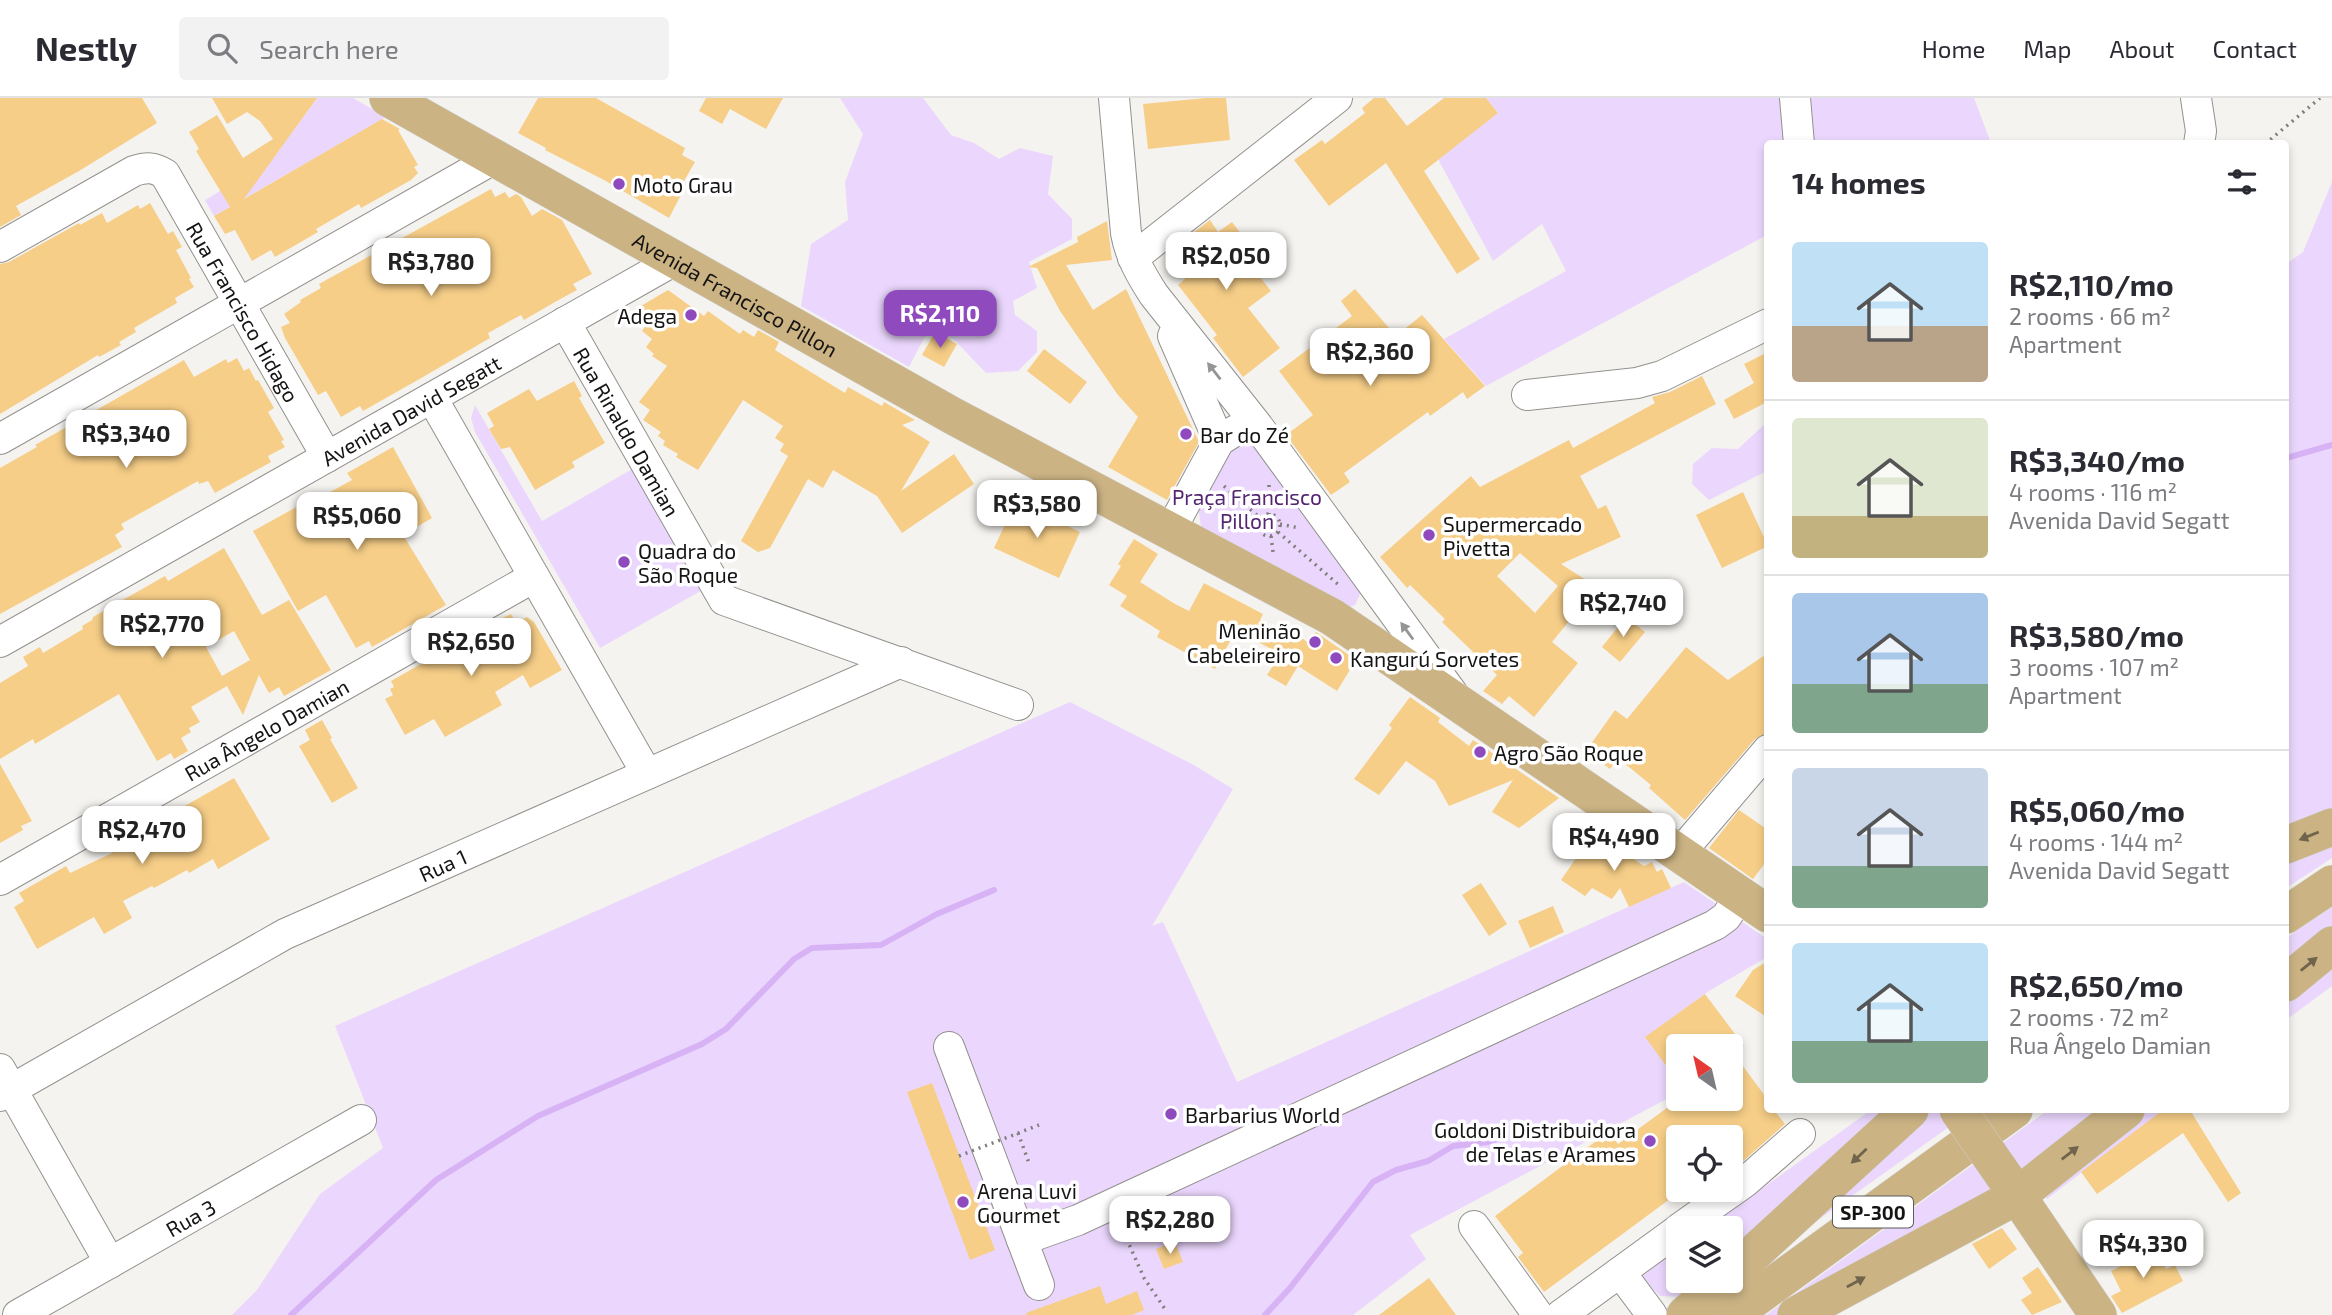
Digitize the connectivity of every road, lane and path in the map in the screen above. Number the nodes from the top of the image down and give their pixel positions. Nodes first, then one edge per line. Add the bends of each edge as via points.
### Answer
1 (388, 98) edge
2 (1114, 98) edge
3 (1337, 98) edge
4 (1795, 98) edge
5 (2196, 98) edge
6 (2320, 98) edge
7 (1799, 140) edge
8 (2200, 140) edge
9 (2270, 140) edge
10 (495, 158) junction
11 (0, 247) edge
12 (1133, 258) junction
13 (675, 260) junction
14 (1154, 295) junction
15 (240, 304) junction
16 (565, 322) junction
17 (1764, 326) edge
18 (1527, 395) dead end
19 (432, 398) junction
20 (1257, 425) junction
21 (0, 439) edge
22 (1219, 441) junction
23 (327, 457) junction
24 (1217, 480) dead end
25 (1268, 480) dead end
26 (1269, 514) junction
27 (1261, 519) junction
28 (1218, 526) dead end
29 (1259, 528) junction
30 (1170, 531) junction
31 (1278, 532) junction
32 (534, 577) junction
33 (1377, 589) junction
34 (1344, 607) junction
35 (0, 642) edge
36 (901, 662) junction
37 (1018, 705) dead end
38 (1461, 706) junction
39 (1764, 755) edge
40 (647, 774) junction
41 (2332, 827) edge
42 (2289, 844) edge
43 (1679, 854) junction
44 (0, 880) edge
45 (2332, 884) edge
46 (1754, 905) edge
47 (2289, 913) edge
48 (2332, 945) edge
49 (2289, 981) edge
50 (949, 1047) dead end
51 (4, 1085) edge
52 (1907, 1113) edge
53 (1960, 1113) edge
54 (2010, 1113) edge
55 (2122, 1113) edge
56 (362, 1120) dead end
57 (1039, 1125) dead end
58 (1018, 1133) junction
59 (1800, 1134) dead end
60 (959, 1156) dead end
61 (1030, 1163) dead end
62 (2011, 1187) junction
63 (1112, 1205) junction
64 (1697, 1216) edge
65 (1474, 1226) dead end
66 (1666, 1238) edge
67 (1022, 1240) junction
68 (110, 1262) junction
69 (1743, 1262) edge
70 (1620, 1272) junction
71 (1039, 1285) dead end
72 (1710, 1293) edge
73 (1167, 1312) dead end
74 (1645, 1312) edge
75 (18, 1315) edge
76 (1538, 1315) edge
77 (1561, 1315) edge
78 (1685, 1315) edge
79 (1732, 1315) edge
80 (1796, 1315) edge
81 (2098, 1315) edge

1 - 10 main road, Avenida Francisco Pillon
2 - 12 street via 1126,233
3 - 12 street
4 - 7 street
5 - 8 street
6 - 9 path
10 - 13 main road, Avenida Francisco Pillon
10 - 15 street
11 - 15 street, Rua Francisco Hidago via 134,170 156,169 172,183
12 - 14 street
13 - 16 street, Avenida David Segatt
13 - 30 main road, Avenida Francisco Pillon
20 -> 14 street
14 - 22 street
15 - 21 street
15 - 23 street, Rua Francisco Hidago
16 - 19 street, Avenida David Segatt
16 - 36 street, Rua Rinaldo Damian via 724,600
17 - 18 street via 1689,364 1637,383
19 - 23 street, Avenida David Segatt
19 - 32 street
20 - 22 street via 1233,431
20 - 33 street
22 - 30 street
23 - 35 street, Avenida David Segatt
24 - 27 path
25 - 26 path
26 - 27 path
26 - 31 path via 1279,520
27 - 29 path
28 - 29 path
29 - 31 path via 1267,536
30 - 34 main road, Avenida Francisco Pillon
31 - 34 path
32 - 40 street
32 - 44 street, Rua Ângelo Damian
33 - 34 street via 1373,607 1360,620
38 -> 33 street
34 - 38 main road, Avenida Francisco Pillon
36 - 37 street, Rua Rinaldo Damian
36 - 40 street, Rua 1
38 - 43 main road, Avenida Francisco Pillon
39 - 43 street
40 - 51 street, Rua 1 via 285,934
41 -> 42 main road
43 - 46 main road, Avenida Francisco Pillon
45 - 47 main road
46 - 63 street
49 -> 48 main road
50 - 67 street
51 - 68 street
52 -> 69 main road
53 - 62 main road, bridge
54 - 79 main road, SP-300
62 -> 55 main road
56 - 68 street, Rua 3
57 - 58 path, bridge
58 - 60 path, bridge
58 - 61 path
59 - 64 street
80 -> 62 main road
62 - 81 main road
63 - 67 street
63 - 73 path via 1144,1278
65 - 76 street
66 - 70 street
67 - 71 street
68 - 75 street, Rua 3
70 - 74 street
70 - 77 street
72 - 78 main road

